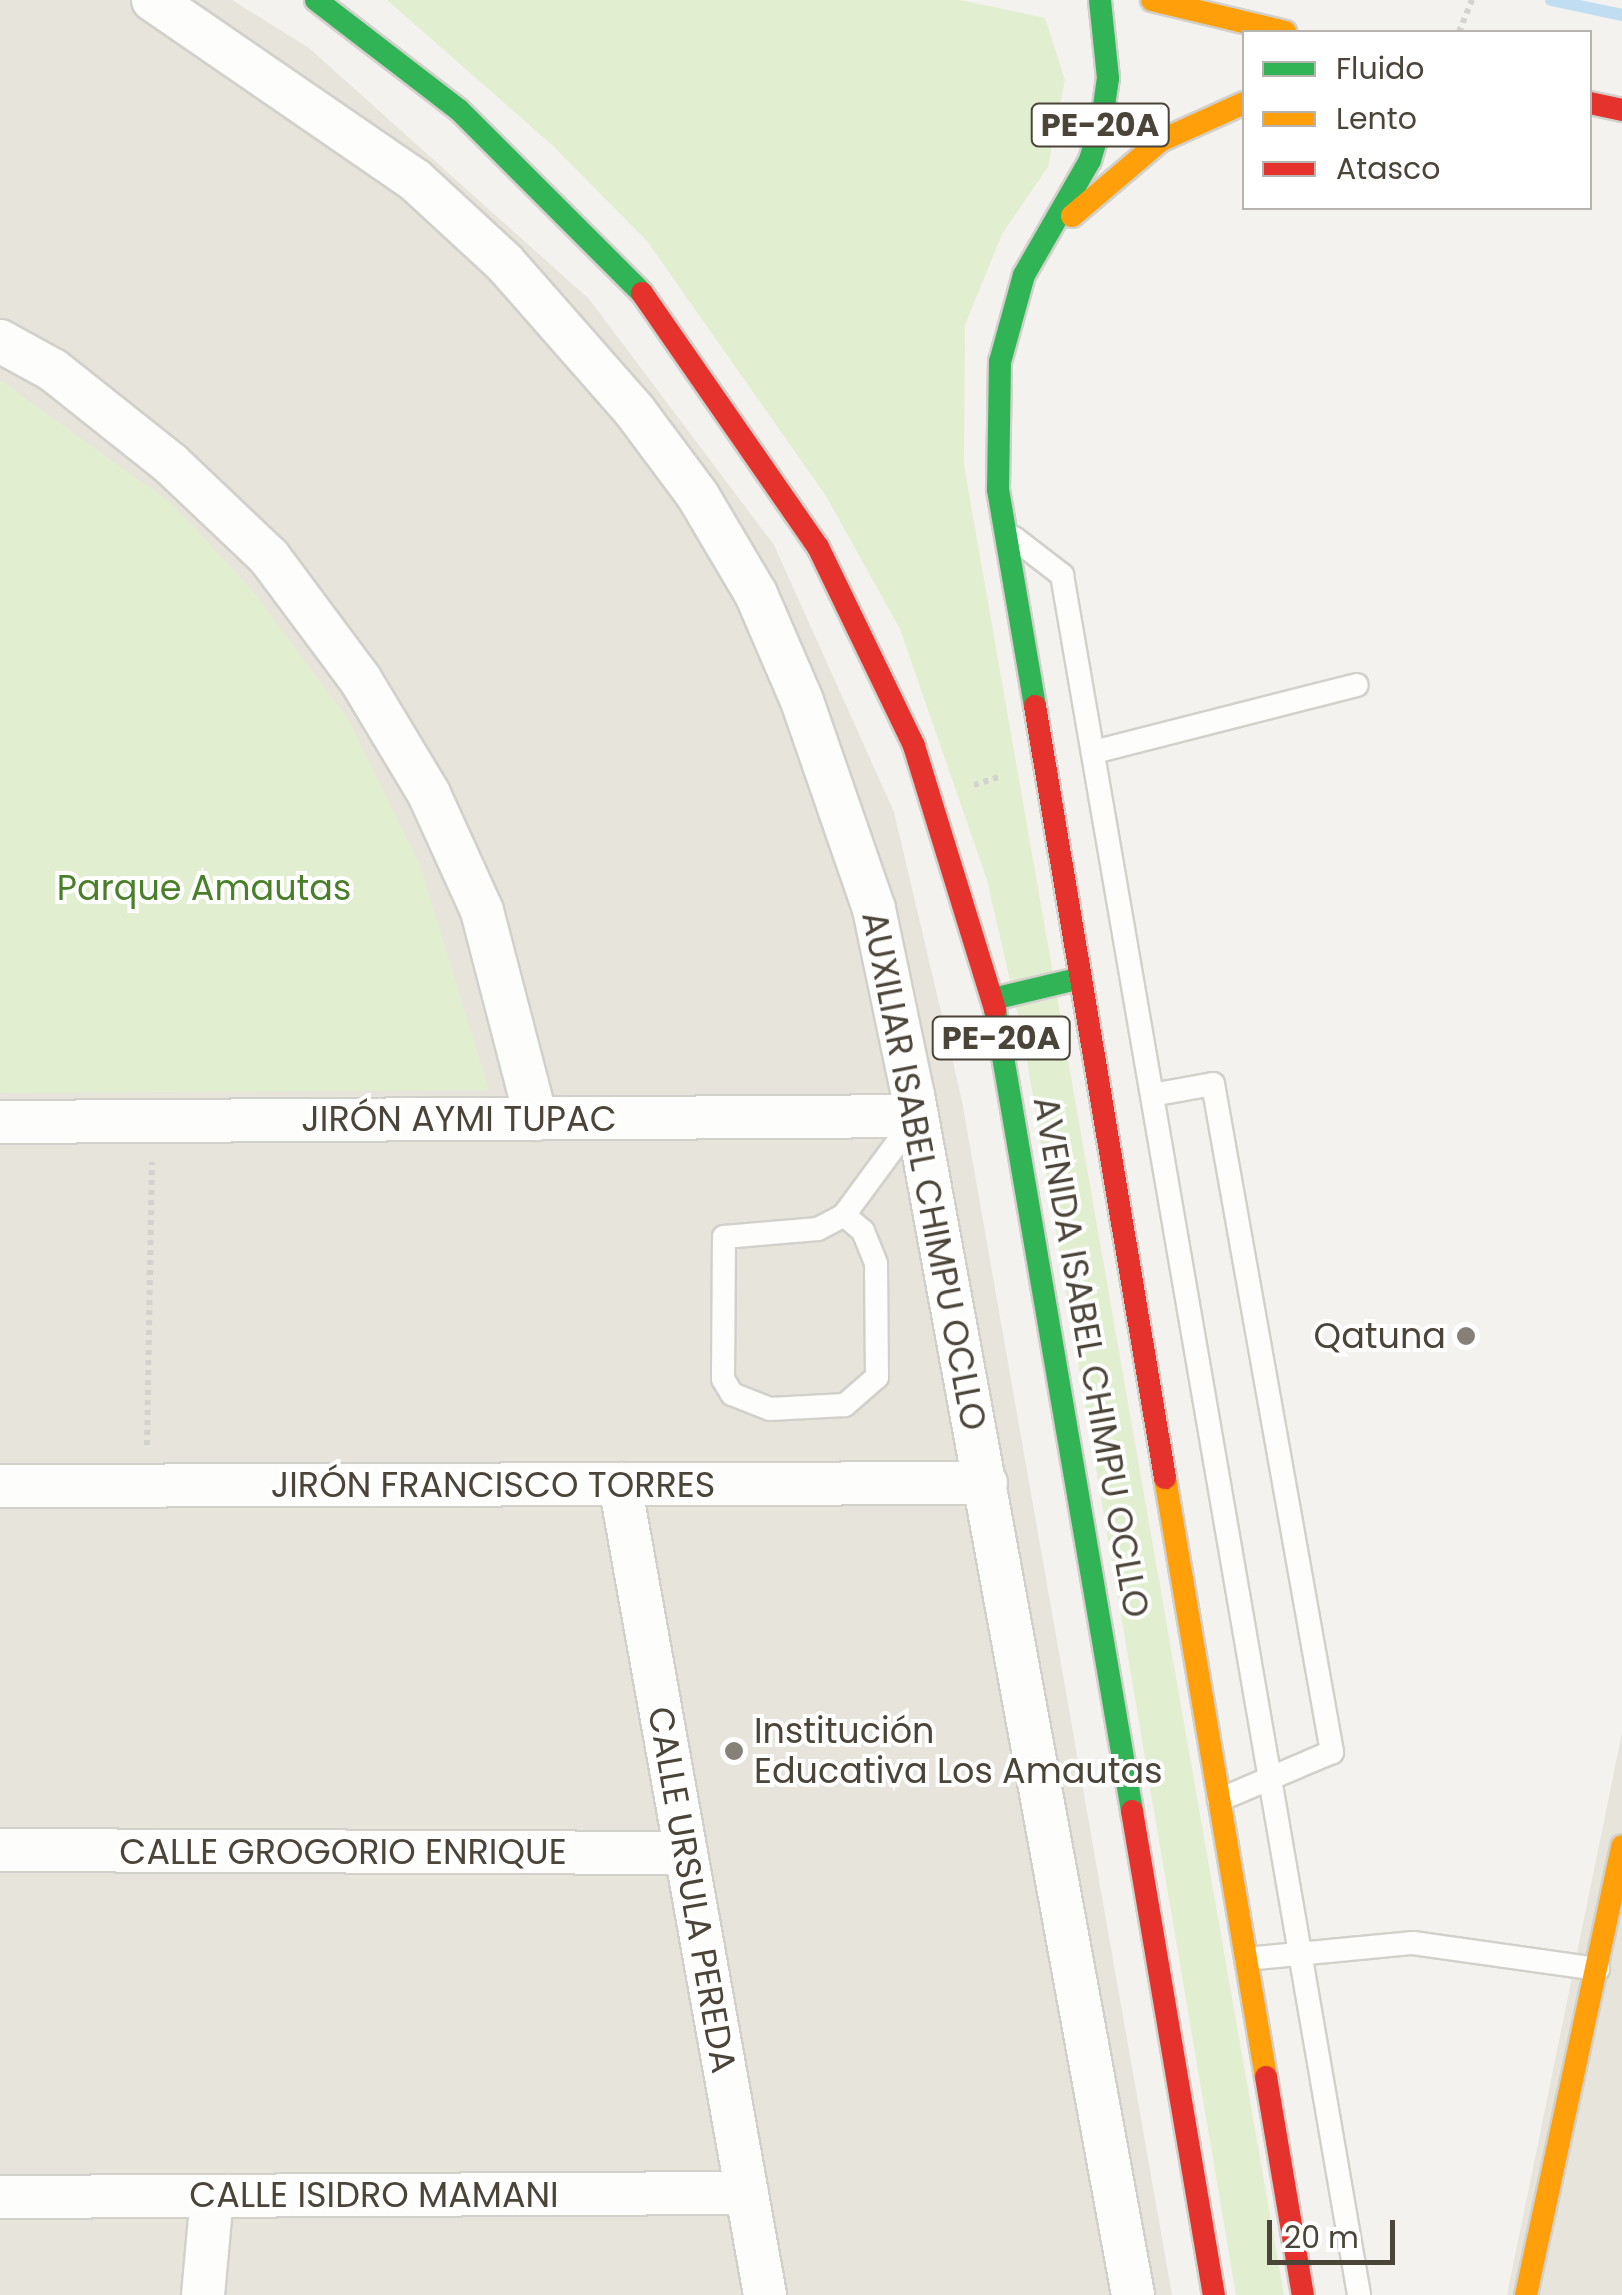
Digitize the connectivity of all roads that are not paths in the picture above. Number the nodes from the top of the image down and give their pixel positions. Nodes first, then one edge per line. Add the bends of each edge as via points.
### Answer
1 (153, 0) edge
2 (316, 0) edge
3 (342, 0) edge
4 (1100, 0) edge
5 (1152, 0) edge
6 (1277, 30) edge
7 (383, 46) junction
8 (1242, 103) edge
9 (1592, 103) edge
10 (1622, 110) edge
11 (1048, 238) junction
12 (0, 341) edge
13 (1005, 532) junction
14 (1357, 684) dead end
15 (1094, 752) junction
16 (1080, 978) junction
17 (992, 999) junction
18 (1152, 1095) junction
19 (917, 1116) junction
20 (536, 1119) junction
21 (0, 1122) edge
22 (844, 1216) junction
23 (986, 1483) junction
24 (620, 1484) junction
25 (0, 1486) edge
26 (1270, 1775) junction
27 (1220, 1800) junction
28 (1622, 1846) edge
29 (0, 1850) edge
30 (686, 1853) junction
31 (1300, 1953) junction
32 (1246, 1959) junction
33 (1598, 1970) junction
34 (747, 2193) junction
35 (212, 2196) junction
36 (0, 2197) edge
37 (203, 2295) edge
38 (765, 2295) edge
39 (1133, 2295) edge
40 (1214, 2295) edge
41 (1303, 2295) edge
42 (1359, 2295) edge
43 (1526, 2295) edge

1 - 19 street, AUXILIAR ISABEL CHIMPU OCLLO via 415,180 504,262 634,410 698,496 756,594 849,825
2 - 7 main road, AVENIDA ISABEL CHIMPU OCLLO / PE-20A
3 - 7 main road
4 - 11 main road, AVENIDA ISABEL CHIMPU OCLLO / PE-20A via 1108,78 1102,120 1090,160
5 - 6 main road
7 - 17 main road, AVENIDA ISABEL CHIMPU OCLLO / PE-20A via 529,175 642,292 768,467 818,547 914,746
8 - 11 main road via 1160,141
9 - 10 main road
11 - 13 main road, AVENIDA ISABEL CHIMPU OCLLO / PE-20A via 1024,274 1000,362 996,425
12 - 20 street via 53,370 171,464 269,557 360,678 429,794 482,910
13 - 15 lane via 1062,574
13 - 16 main road, AVENIDA ISABEL CHIMPU OCLLO / PE-20A
14 - 15 lane
15 - 18 lane
16 - 17 main road
16 - 27 main road, AVENIDA ISABEL CHIMPU OCLLO / PE-20A
17 - 40 main road, AVENIDA ISABEL CHIMPU OCLLO / PE-20A
18 - 26 lane
18 - 26 lane via 1213,1084 1332,1752
19 - 20 street, JIRÓN AYMI TUPAC
19 - 22 lane
19 - 23 street, AUXILIAR ISABEL CHIMPU OCLLO
20 - 21 street, JIRÓN AYMI TUPAC
22 - 22 lane via 818,1229 724,1237 724,1380 732,1394 770,1408 845,1405 878,1377 876,1264 863,1230
23 - 24 street, JIRÓN FRANCISCO TORRES
23 - 39 street, AUXILIAR ISABEL CHIMPU OCLLO
24 - 25 street, JIRÓN FRANCISCO TORRES
24 - 30 street, CALLE URSULA PEREDA
26 - 27 lane
26 - 31 lane
27 - 32 main road, AVENIDA ISABEL CHIMPU OCLLO / PE-20A
28 - 33 main road
29 - 30 street, CALLE GROGORIO ENRIQUE
30 - 34 street, CALLE URSULA PEREDA
31 - 32 lane
31 - 33 lane via 1413,1943
31 - 42 lane
32 - 41 main road, AVENIDA ISABEL CHIMPU OCLLO / PE-20A
33 - 43 main road
34 - 35 street, CALLE ISIDRO MAMANI
34 - 38 street, CALLE URSULA PEREDA
35 - 36 street, CALLE ISIDRO MAMANI
35 - 37 street

